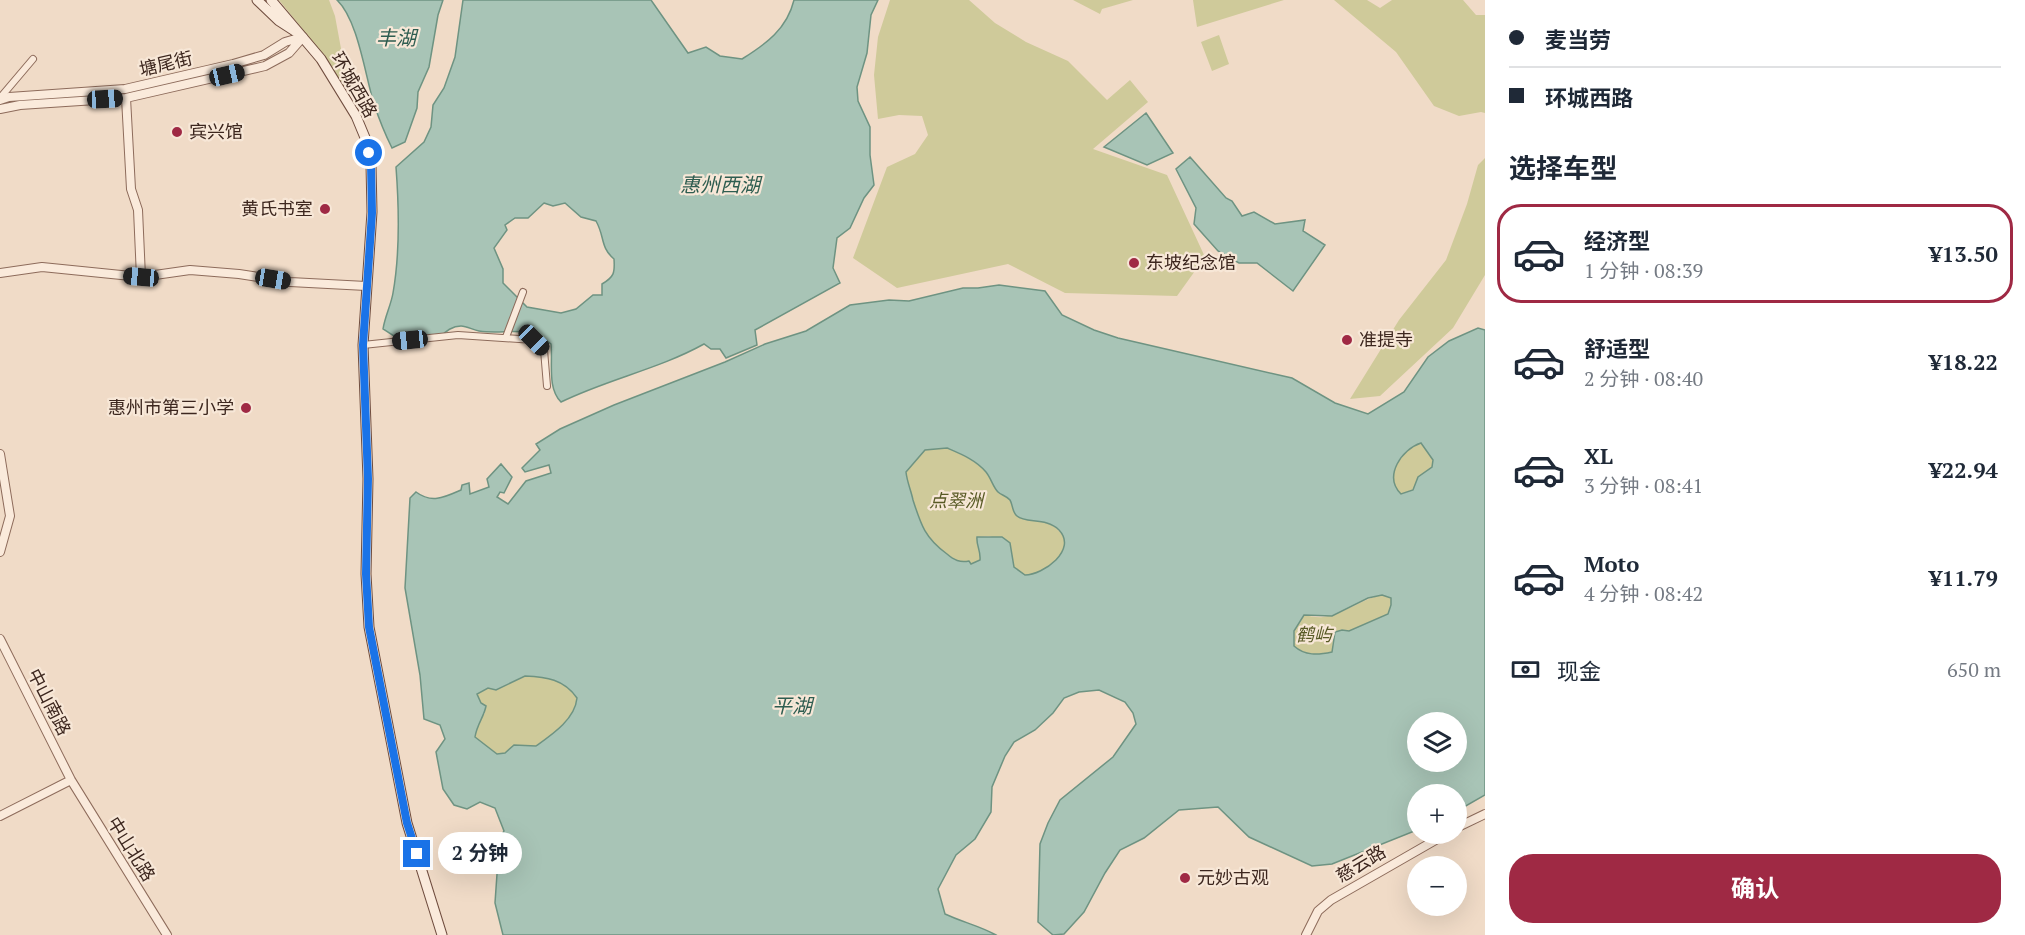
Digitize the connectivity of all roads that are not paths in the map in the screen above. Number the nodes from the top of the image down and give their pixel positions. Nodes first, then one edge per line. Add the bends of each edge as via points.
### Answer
1 (257, 0) edge
2 (271, 0) edge
3 (303, 37) junction
4 (33, 59) dead end
5 (126, 98) junction
6 (0, 99) edge
7 (0, 109) edge
8 (0, 273) edge
9 (141, 277) junction
10 (366, 286) junction
11 (523, 292) dead end
12 (506, 337) junction
13 (363, 345) junction
14 (547, 386) dead end
15 (0, 454) edge
16 (0, 552) edge
17 (0, 639) edge
18 (70, 780) junction
19 (1485, 814) edge
20 (0, 816) edge
21 (1467, 823) edge
22 (1429, 844) edge
23 (167, 935) edge
24 (442, 935) edge
25 (1305, 935) edge

1 - 3 main road, 环城西路
2 - 3 main road, 环城西路
3 - 5 street, 塘尾街 via 289,53 266,66
3 - 6 street, 塘尾街 via 285,42 264,55 125,89
3 - 10 main road, 环城西路 via 356,116 366,140 372,213
4 - 6 street
5 - 7 street, 塘尾街
5 - 9 street
8 - 9 street via 42,267
9 - 10 street via 190,270
10 - 13 main road, 环城西路
11 - 12 street
12 - 13 street via 458,335
12 - 14 street via 534,340 544,350
13 - 24 main road, 环城西路 via 369,627 407,823
15 - 16 street via 10,516
17 - 18 street, 中山南路
18 - 20 street
18 - 23 street, 中山北路
19 - 21 street
22 - 25 street, 慈云路 via 1331,900 1318,911

